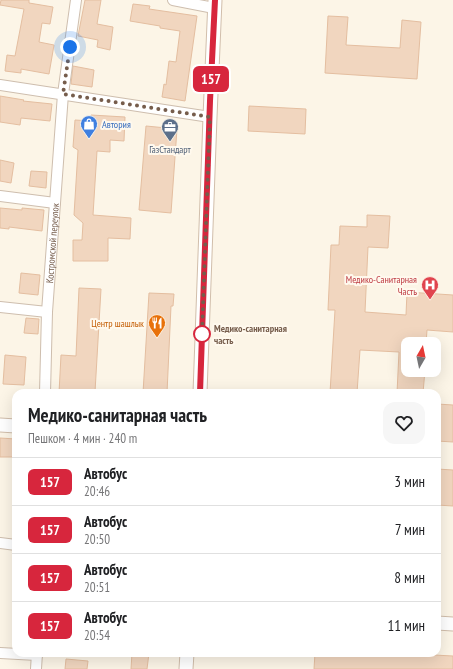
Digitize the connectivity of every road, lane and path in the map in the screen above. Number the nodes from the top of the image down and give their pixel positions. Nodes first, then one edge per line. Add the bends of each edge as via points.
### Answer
1 (76, 0) edge
2 (173, 0) edge
3 (215, 4) edge
4 (0, 85) edge
5 (63, 94) junction
6 (210, 117) junction
7 (0, 196) edge
8 (55, 203) junction
9 (0, 307) edge
10 (47, 312) junction
11 (45, 389) edge
12 (200, 389) edge
13 (0, 425) edge
14 (12, 426) edge
15 (0, 544) edge
16 (12, 545) edge
17 (441, 623) edge
18 (453, 624) edge
19 (0, 653) edge
20 (12, 653) edge
21 (37, 657) edge
22 (187, 657) edge
23 (36, 669) edge
24 (186, 669) edge

1 - 5 street, Костромской переулок
2 - 3 street
3 - 6 main road
4 - 5 street
5 - 6 street
5 - 8 street, Костромской переулок
6 - 12 main road
7 - 8 street
8 - 10 street, Костромской переулок
9 - 10 street
10 - 11 street, Костромской переулок
13 - 14 main road
15 - 16 street
17 - 18 main road
19 - 20 street
21 - 23 street
22 - 24 main road

